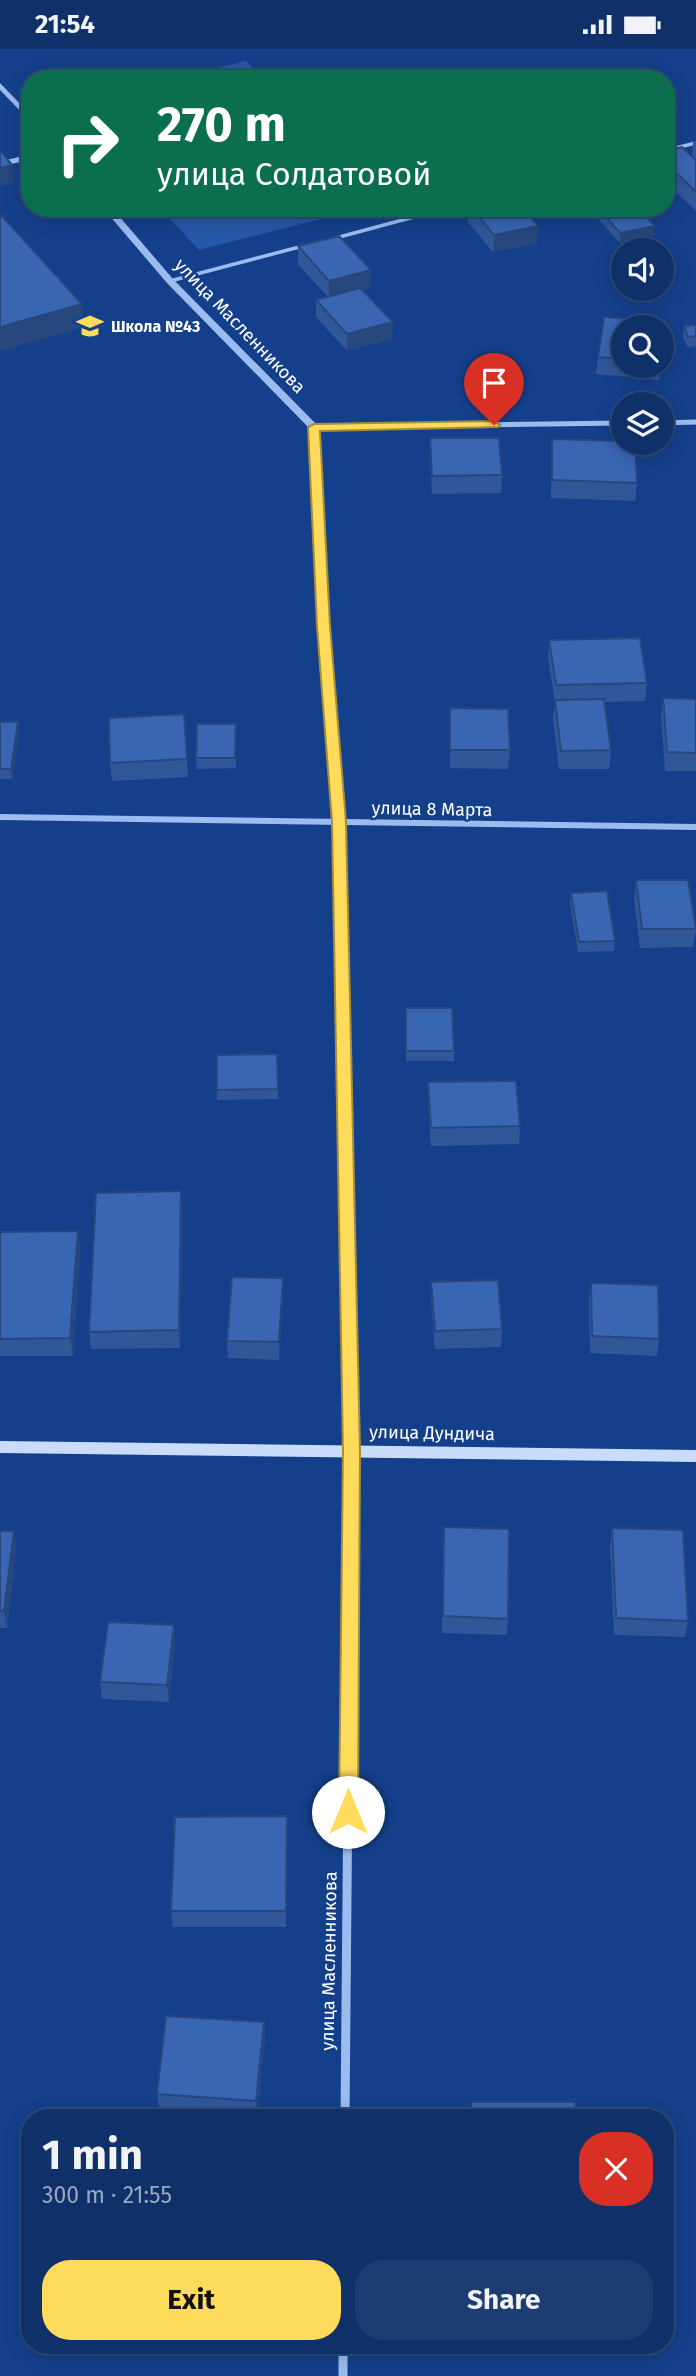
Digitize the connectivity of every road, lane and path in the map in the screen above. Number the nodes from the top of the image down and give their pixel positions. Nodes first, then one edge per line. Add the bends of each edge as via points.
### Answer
1 (0, 85) edge
2 (21, 109) edge
3 (696, 143) edge
4 (675, 148) edge
5 (21, 159) edge
6 (0, 164) edge
7 (115, 217) edge
8 (414, 217) edge
9 (328, 240) edge
10 (315, 243) edge
11 (170, 281) junction
12 (674, 422) edge
13 (696, 422) edge
14 (611, 423) edge
15 (314, 427) junction
16 (0, 817) edge
17 (339, 822) junction
18 (696, 827) edge
19 (0, 1447) edge
20 (351, 1451) junction
21 (696, 1456) edge
22 (345, 2109) edge
23 (343, 2354) edge
24 (343, 2376) edge

1 - 2 street
3 - 4 lane
5 - 6 street
7 - 11 street, улица Масленникова
8 - 9 lane
10 - 11 lane
11 - 15 street, улица Масленникова
12 - 13 street
14 - 15 street
15 - 17 street, улица Масленникова
16 - 17 street, улица 8 Марта
17 - 18 street, улица 8 Марта
17 - 20 street, улица Масленникова
19 - 20 main road, улица Дундича
20 - 21 main road, улица Дундича
20 - 22 street, улица Масленникова
23 - 24 street

